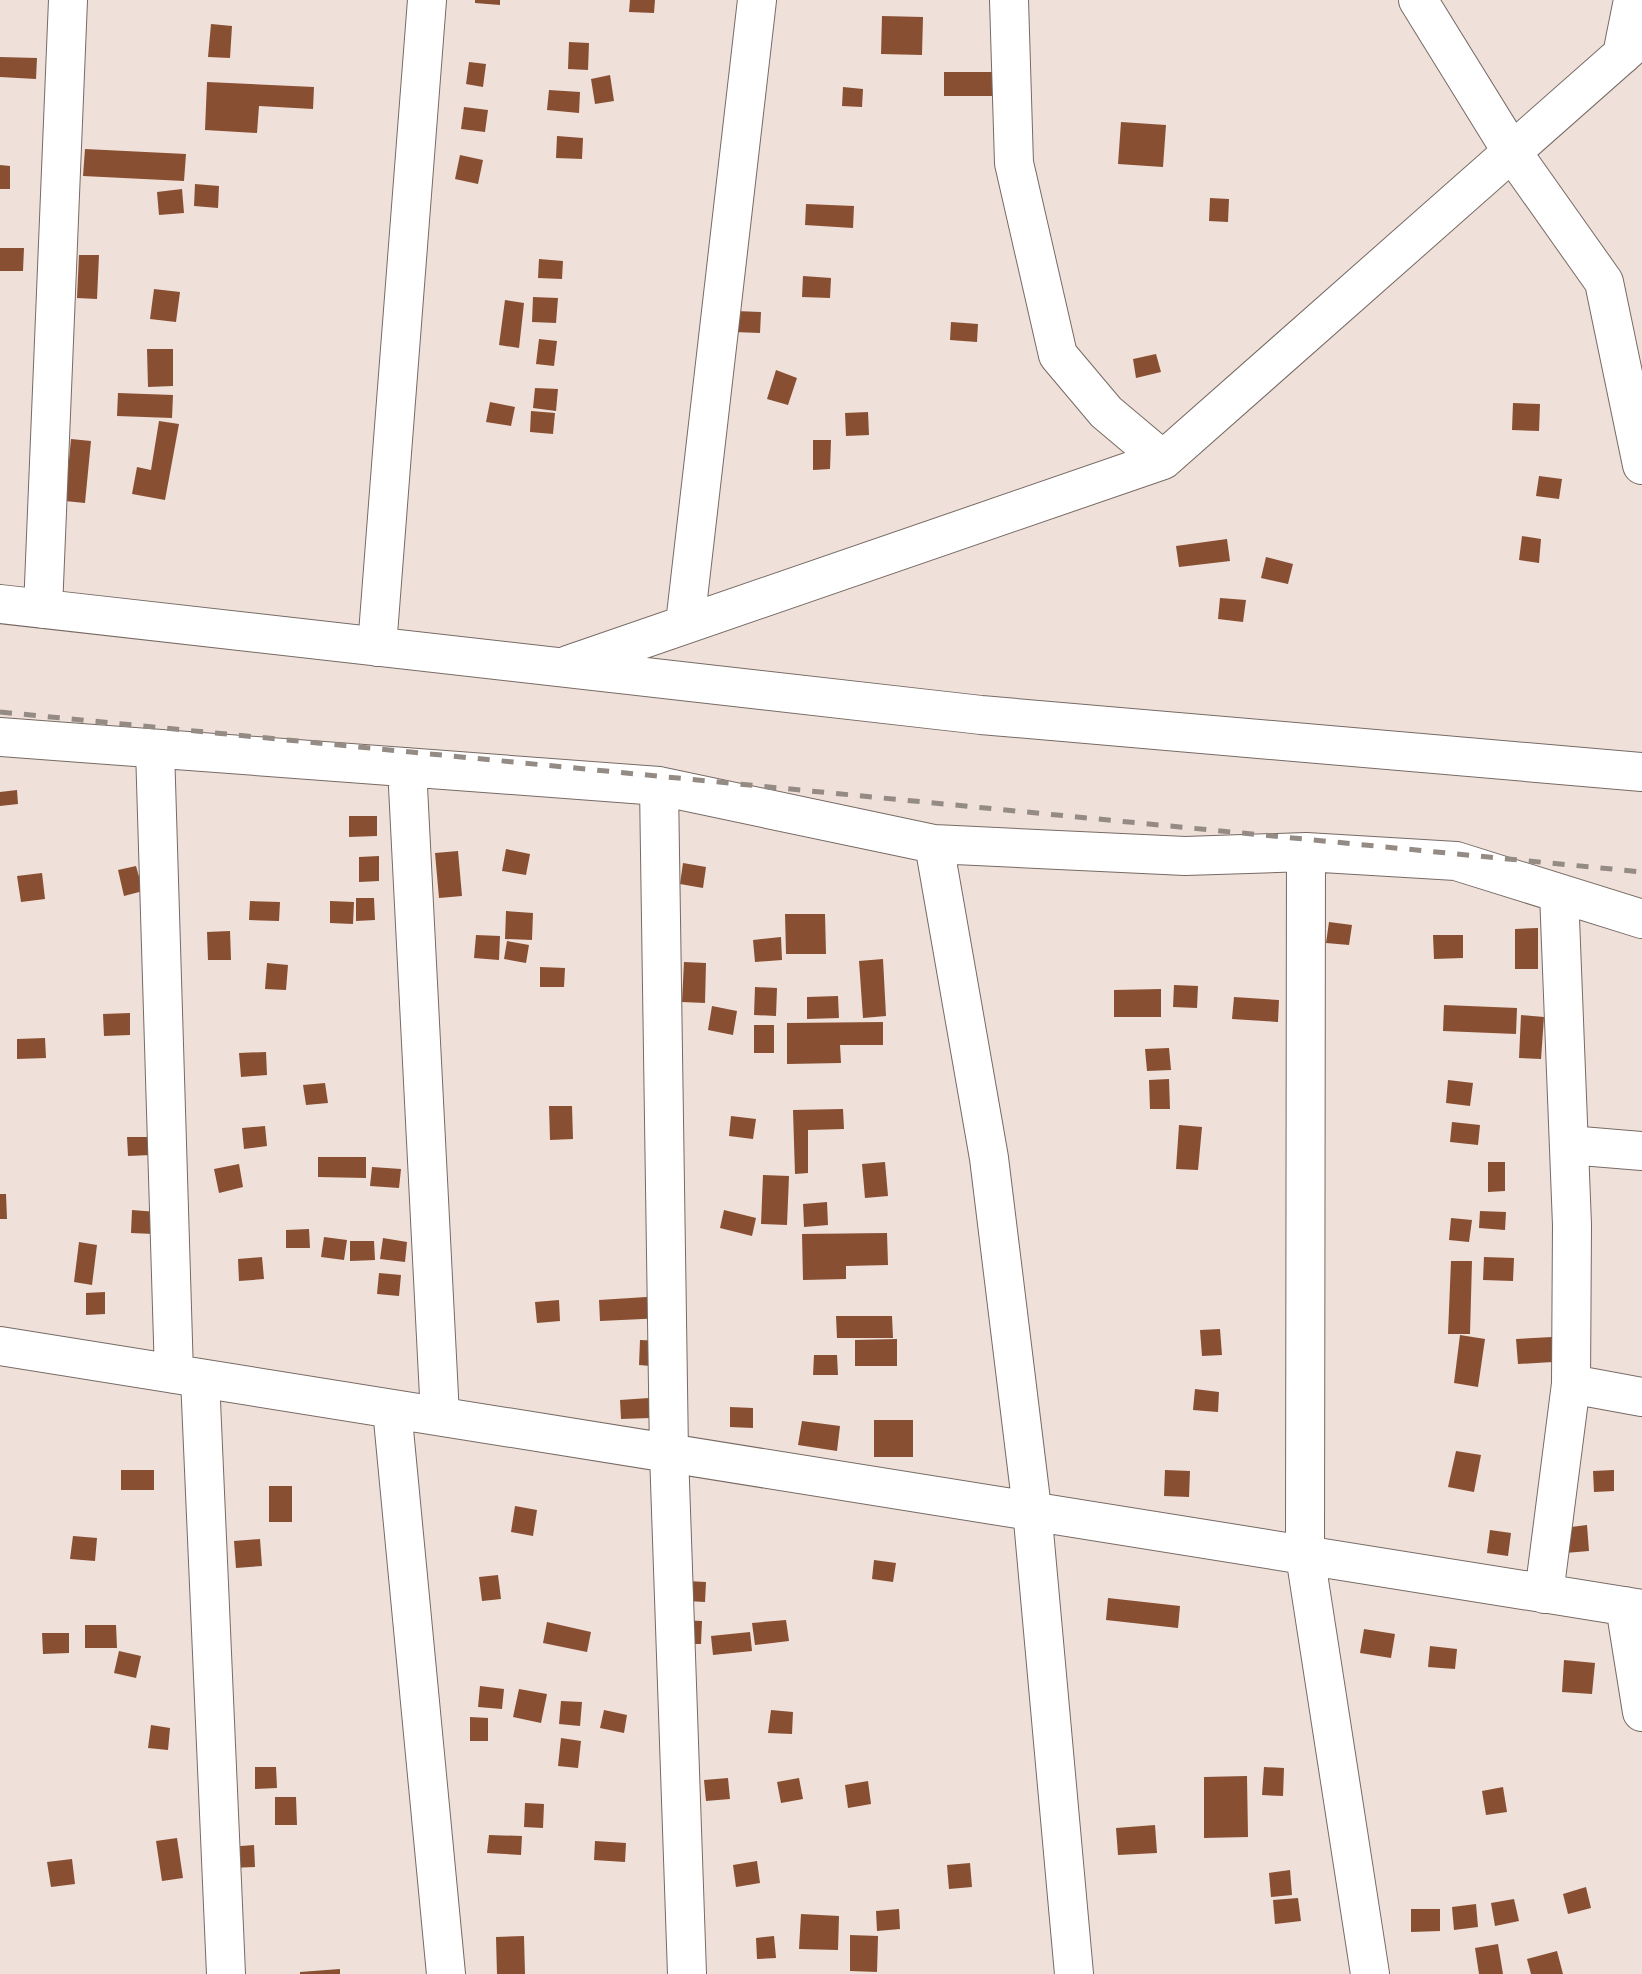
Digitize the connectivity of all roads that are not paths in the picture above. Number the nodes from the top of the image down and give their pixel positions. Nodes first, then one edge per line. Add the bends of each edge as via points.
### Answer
1 (68, 0) edge
2 (427, 0) edge
3 (757, 0) edge
4 (1009, 0) edge
5 (1418, 0) edge
6 (1633, 0) edge
7 (1632, 46) edge
8 (1512, 152) junction
9 (1163, 460) junction
10 (1642, 465) edge
11 (0, 604) edge
12 (43, 609) junction
13 (685, 624) junction
14 (377, 647) junction
15 (560, 668) junction
16 (0, 737) edge
17 (155, 749) junction
18 (407, 767) junction
19 (1642, 772) edge
20 (659, 786) junction
21 (934, 844) junction
22 (1306, 852) junction
23 (1559, 893) junction
24 (1642, 919) edge
25 (1569, 1145) junction
26 (1642, 1152) edge
27 (0, 1346) edge
28 (187, 1376) junction
29 (1571, 1384) junction
30 (1642, 1397) edge
31 (392, 1409) junction
32 (440, 1416) junction
33 (669, 1453) junction
34 (1032, 1509) junction
35 (1305, 1555) junction
36 (1544, 1594) junction
37 (1633, 1608) edge
38 (1642, 1712) edge
39 (226, 1974) edge
40 (446, 1974) edge
41 (687, 1974) edge
42 (1074, 1974) edge
43 (1370, 1974) edge

1 - 12 street
2 - 14 street
3 - 13 street
4 - 9 street via 1014,163 1059,355 1106,412
5 - 8 street
6 - 7 street
7 - 8 street
8 - 9 street
8 - 10 street via 1604,282
9 - 13 street
11 - 12 street
12 - 14 street
13 - 15 street
14 - 15 street
15 - 19 street via 981,715
16 - 17 street
17 - 18 street
17 - 28 street
18 - 20 street
18 - 32 street
20 - 21 street
20 - 33 street
21 - 22 street via 1185,856
21 - 34 street via 989,1158
22 - 23 street via 1456,861
22 - 35 street
23 - 24 street
23 - 25 street
25 - 26 street
25 - 29 street
27 - 28 street
28 - 31 street
28 - 39 street
29 - 30 street
29 - 36 street
31 - 32 street
31 - 40 street
32 - 33 street
33 - 34 street
33 - 41 street
34 - 35 street
34 - 42 street
35 - 36 street
35 - 43 street
36 - 37 street
37 - 38 street

